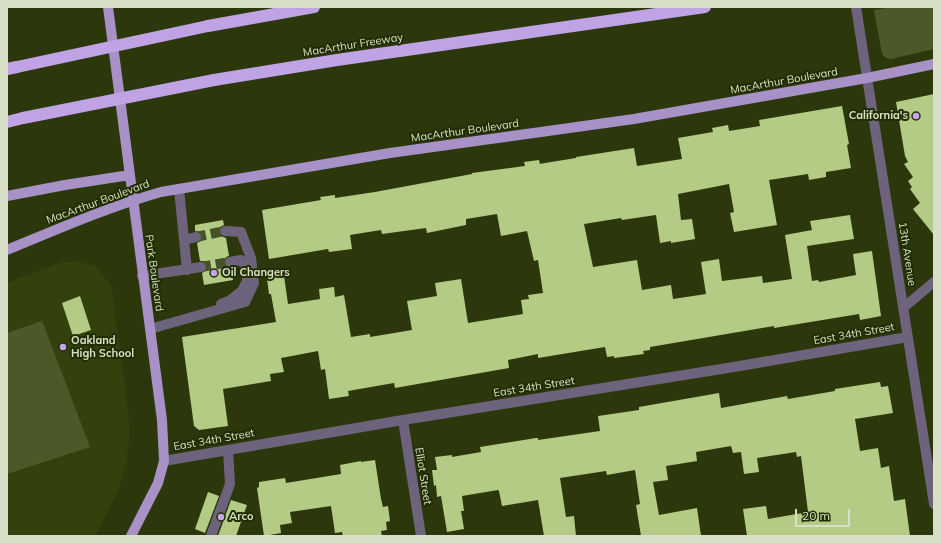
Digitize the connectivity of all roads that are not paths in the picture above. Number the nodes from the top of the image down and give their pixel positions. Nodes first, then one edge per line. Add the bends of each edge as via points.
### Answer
1 (108, 7) edge
2 (314, 7) edge
3 (705, 7) edge
4 (856, 7) edge
5 (934, 64) edge
6 (12, 68) edge
7 (867, 78) junction
8 (7, 122) edge
9 (130, 175) junction
10 (179, 189) junction
11 (7, 196) edge
12 (132, 200) junction
13 (225, 231) tunnel mouth
14 (196, 237) tunnel mouth
15 (184, 240) junction
16 (7, 250) edge
17 (230, 262) tunnel mouth
18 (201, 267) tunnel mouth
19 (187, 270) junction
20 (142, 276) junction
21 (934, 282) edge
22 (903, 308) junction
23 (197, 316) junction
24 (150, 329) junction
25 (908, 337) junction
26 (402, 420) junction
27 (228, 450) junction
28 (164, 461) junction
29 (934, 504) edge
30 (131, 536) edge
31 (211, 536) edge
32 (421, 536) edge

1 - 9 main road, Park Boulevard
2 - 6 highway, bridge via 208,26
3 - 8 highway, MacArthur Freeway, bridge via 214,80
4 - 7 street, 13th Avenue
5 - 7 main road, MacArthur Boulevard
7 - 10 main road, MacArthur Boulevard via 634,119 390,153
7 - 22 street, 13th Avenue
9 - 11 main road, MacArthur Boulevard
9 - 12 main road, Park Boulevard
10 - 12 main road, MacArthur Boulevard
10 - 15 street
12 - 16 main road, MacArthur Boulevard
12 - 20 main road, Park Boulevard
13 - 23 street via 241,232 251,258 254,282 245,302
14 - 15 street
15 - 19 street
17 - 23 street via 241,260 247,268 247,281 242,291 229,301
18 - 19 street
19 - 20 street
20 - 24 main road, Park Boulevard
21 - 22 street, East 34th Street
22 - 25 street, 13th Avenue
23 - 24 street
24 - 28 main road, Park Boulevard via 162,420
25 - 26 street, East 34th Street via 726,369
25 - 29 street, 13th Avenue
26 - 27 street, East 34th Street
26 - 32 street, Elliot Street
27 - 28 street, East 34th Street
27 - 31 street via 230,484
28 - 30 main road, Park Boulevard via 158,483

